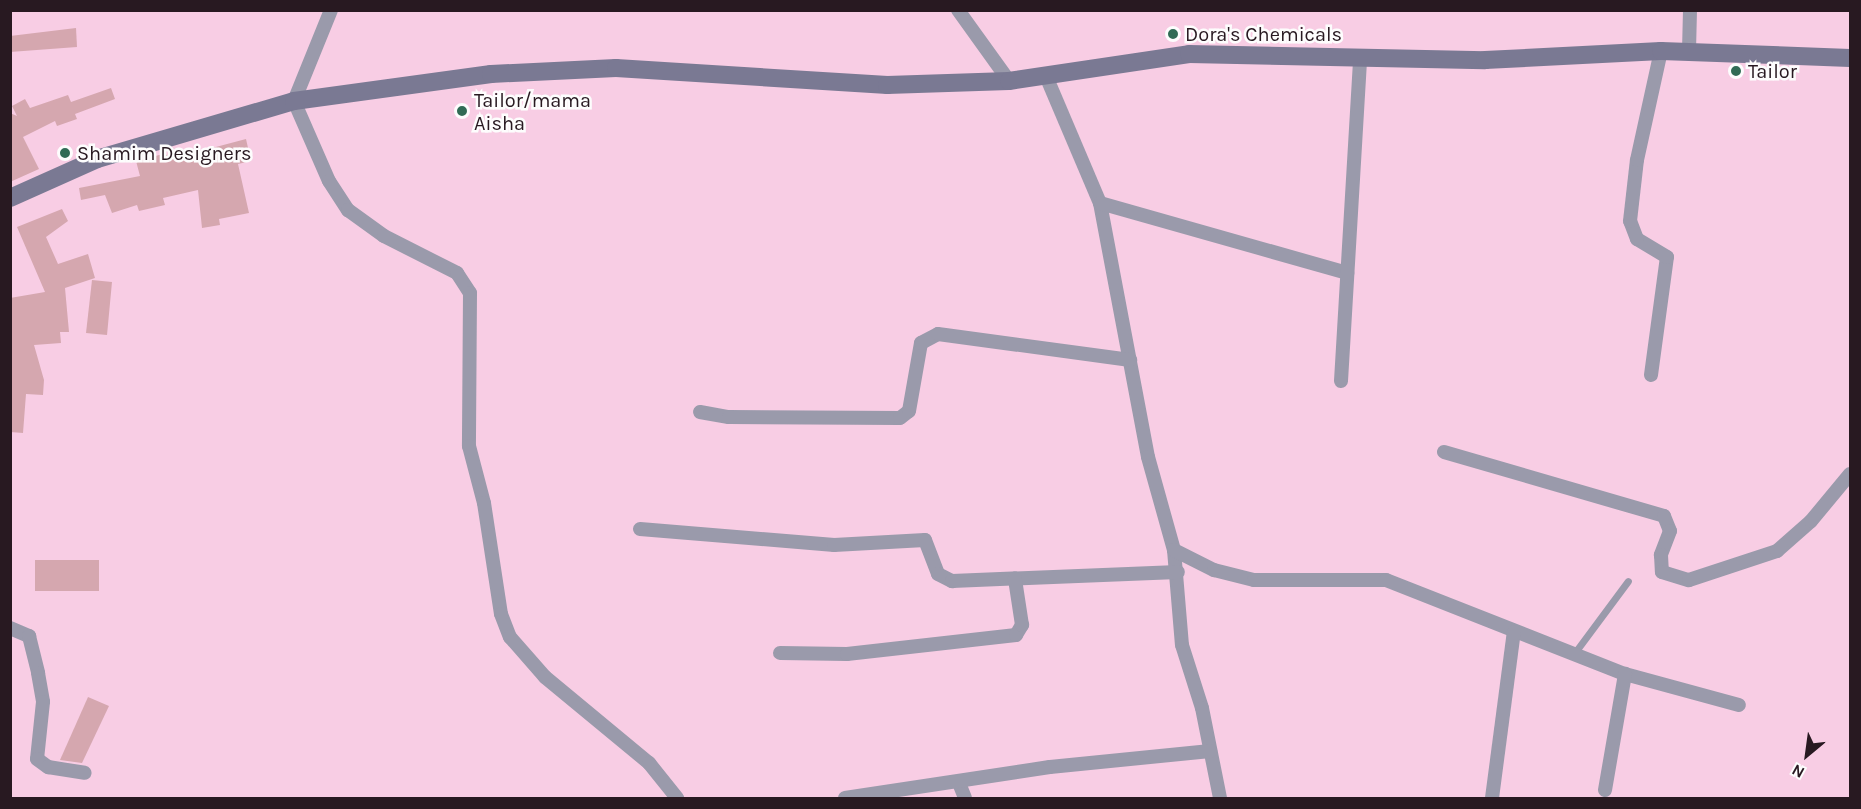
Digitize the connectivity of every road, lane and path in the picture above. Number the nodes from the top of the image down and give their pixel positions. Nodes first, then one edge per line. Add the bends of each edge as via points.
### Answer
1 (331, 10) edge
2 (958, 10) edge
3 (1690, 10) edge
4 (1661, 51) junction
5 (1689, 51) junction
6 (1360, 58) junction
7 (1851, 58) edge
8 (1046, 76) junction
9 (1009, 81) junction
10 (294, 101) junction
11 (10, 198) edge
12 (1100, 203) junction
13 (1347, 273) junction
14 (1130, 360) junction
15 (1651, 375) dead end
16 (1341, 381) dead end
17 (700, 412) dead end
18 (1444, 452) dead end
19 (1851, 474) edge
20 (640, 529) dead end
21 (1174, 550) junction
22 (1178, 572) junction
23 (1015, 579) junction
24 (1628, 581) dead end
25 (10, 628) edge
26 (1514, 632) junction
27 (780, 653) dead end
28 (1573, 655) junction
29 (1625, 674) junction
30 (1738, 705) dead end
31 (1210, 751) junction
32 (84, 773) dead end
33 (959, 783) junction
34 (1605, 790) dead end
35 (677, 798) edge
36 (845, 798) edge
37 (964, 798) edge
38 (1220, 798) edge
39 (1492, 798) edge

1 - 10 street
2 - 9 street
3 - 5 street
4 - 5 street
4 - 6 street via 1485,60
4 - 15 street via 1637,160 1630,221 1638,238 1667,257
5 - 7 street
6 - 8 street via 1189,54
6 - 13 street
8 - 9 street
8 - 12 street
9 - 10 street via 797,82 616,68 426,81
10 - 11 street via 97,159
10 - 35 street via 329,182 348,210 384,236 457,273 470,292 470,446 484,503 501,614 510,637 545,677 649,763
12 - 13 street
12 - 14 street
13 - 16 street
14 - 17 street via 938,334 921,343 909,411 900,418 729,417
14 - 21 street via 1149,457
18 - 19 street via 1664,516 1670,531 1661,555 1662,572 1689,580 1777,551 1811,521
20 - 23 street via 834,545 925,540 943,579
21 - 22 street
21 - 26 street via 1214,570 1254,580 1386,580
22 - 23 street
22 - 31 street via 1182,645
23 - 27 street via 1022,625 1016,635 847,654
24 - 28 lane
25 - 32 street via 29,636 38,673 43,702 37,759 48,767
26 - 28 street
26 - 39 street
28 - 29 street
29 - 30 street
29 - 34 street
31 - 33 street via 1050,767
31 - 38 street
33 - 36 street
33 - 37 street

